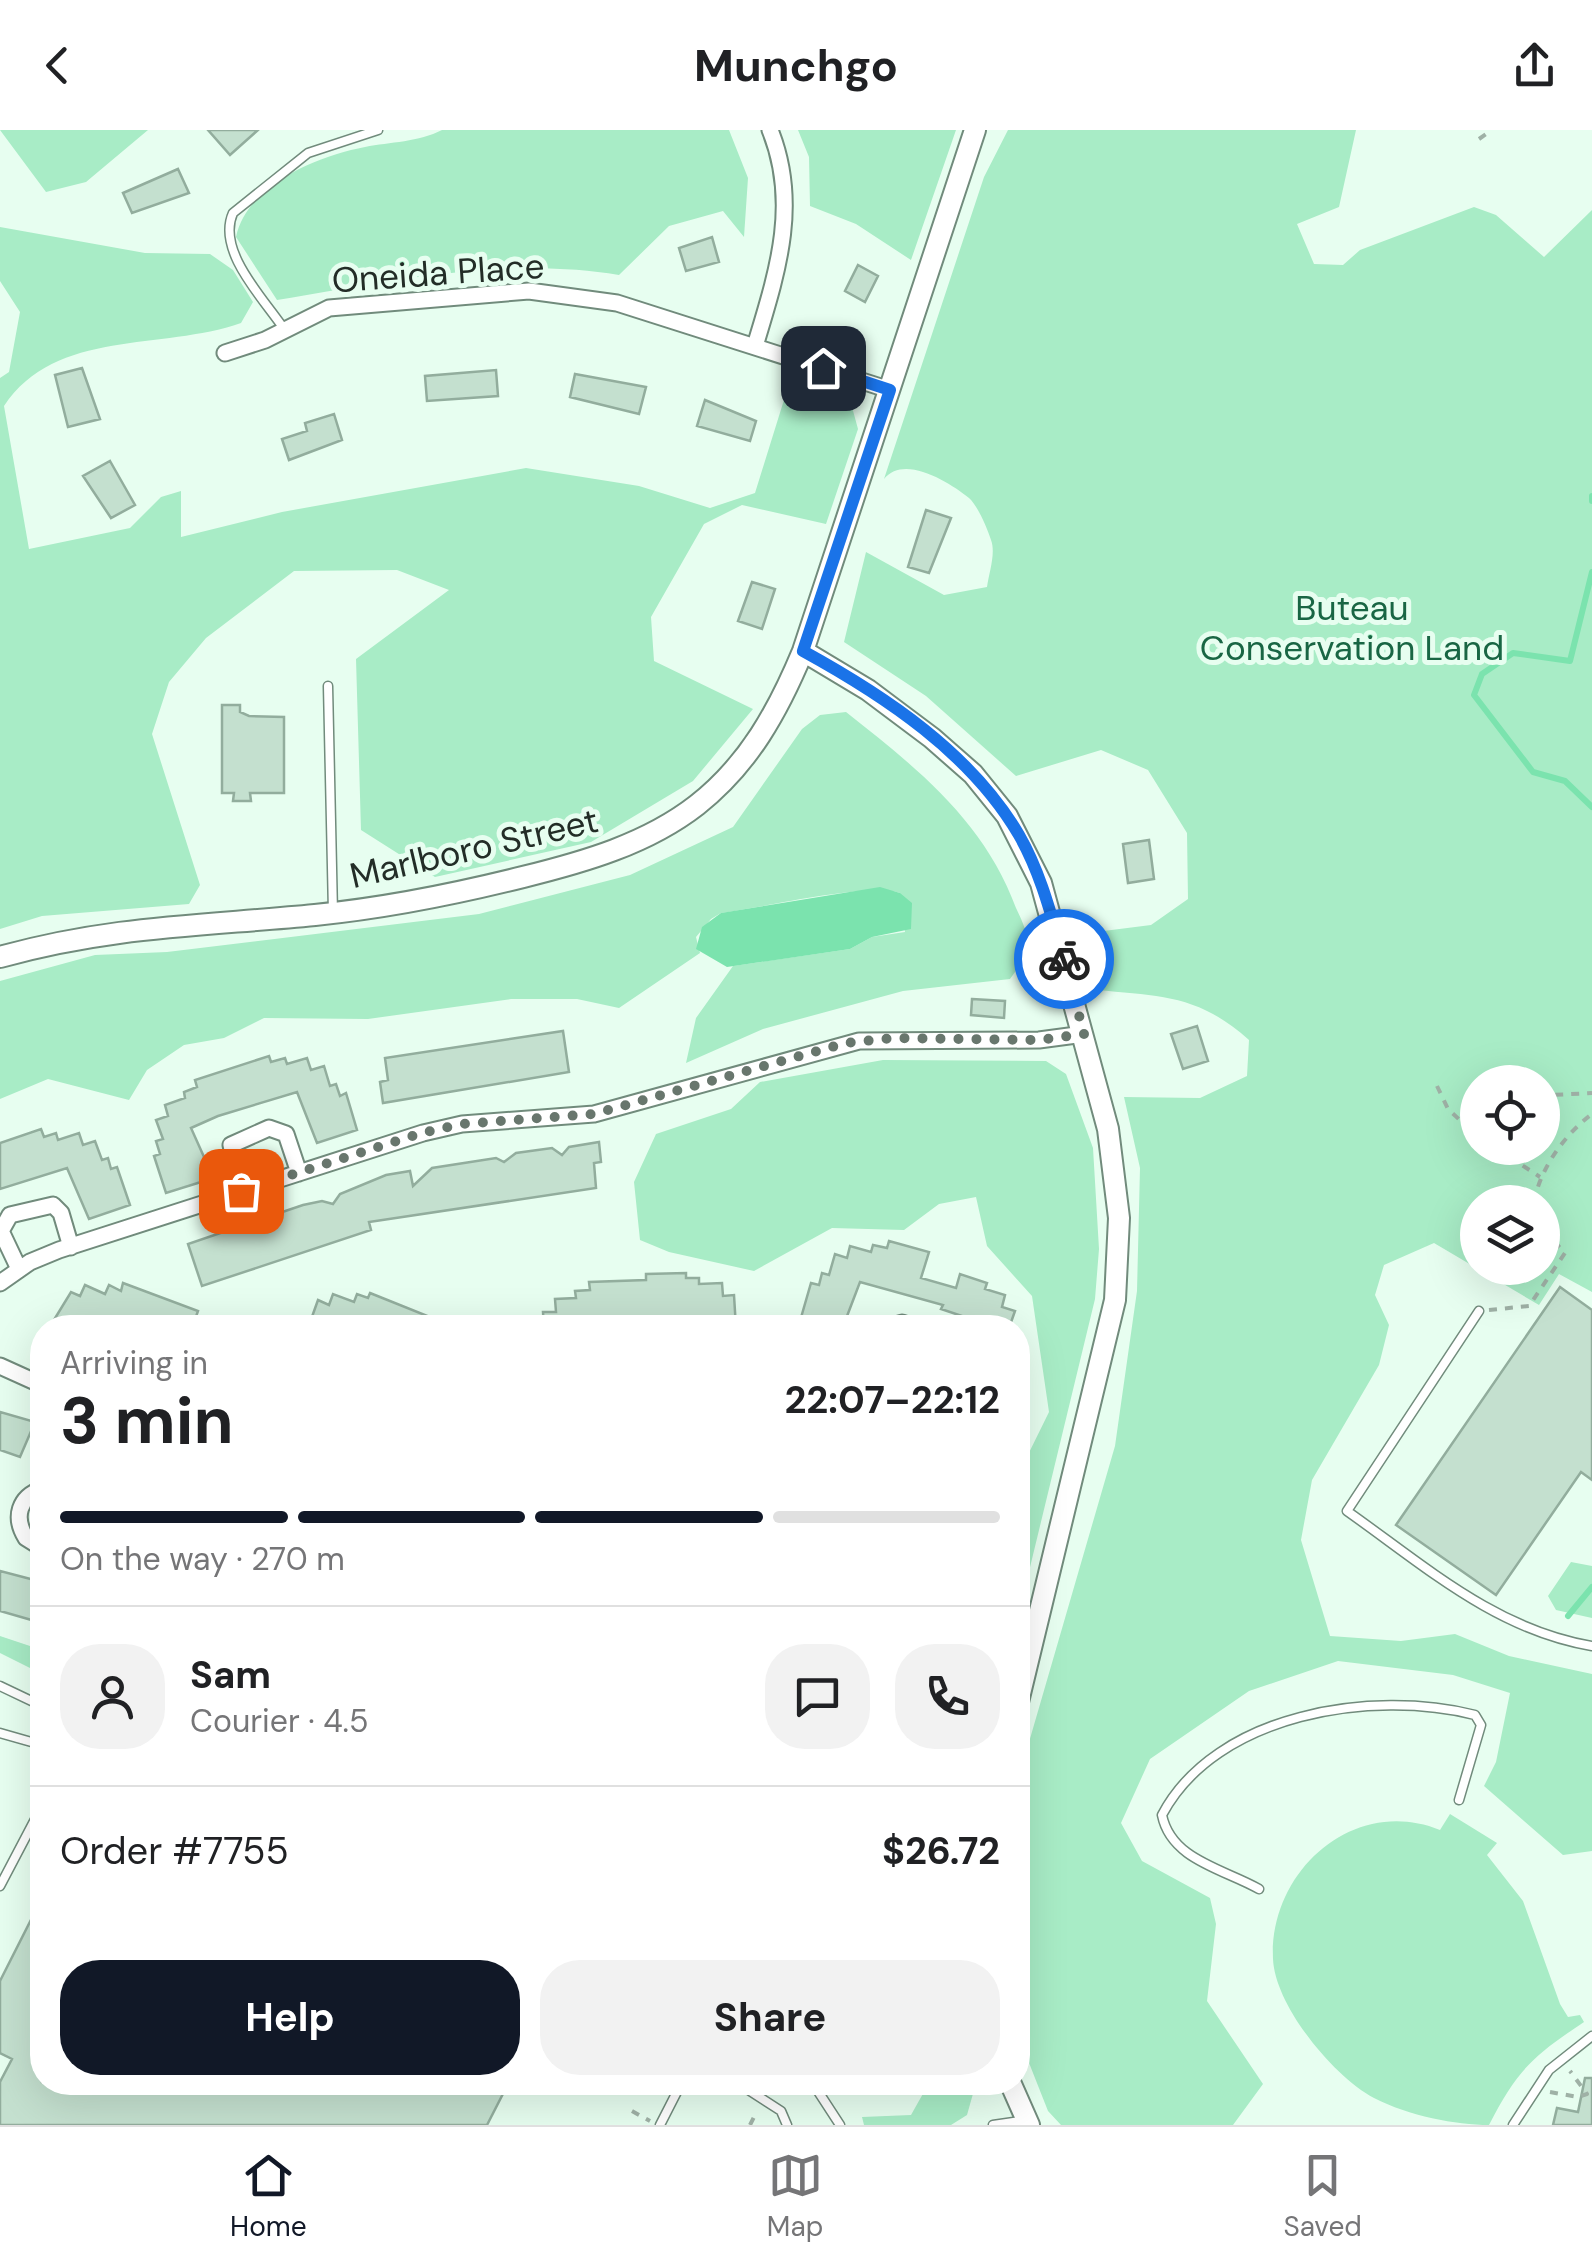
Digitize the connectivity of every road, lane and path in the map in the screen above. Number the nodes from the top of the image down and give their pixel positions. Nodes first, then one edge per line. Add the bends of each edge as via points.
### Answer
1 (378, 130) edge
2 (770, 130) edge
3 (976, 130) edge
4 (1492, 130) edge
5 (1479, 139) dead end
6 (284, 329) junction
7 (755, 346) junction
8 (225, 352) dead end
9 (890, 390) junction
10 (803, 651) junction
11 (328, 686) dead end
12 (333, 912) junction
13 (0, 956) edge
14 (1084, 1034) junction
15 (1437, 1086) dead end
16 (1592, 1093) edge
17 (1560, 1095) edge
18 (1592, 1114) edge
19 (1460, 1124) edge
20 (1522, 1165) edge
21 (299, 1172) junction
22 (1540, 1177) junction
23 (1538, 1185) edge
24 (241, 1191) junction
25 (70, 1247) junction
26 (19, 1269) junction
27 (0, 1283) edge
28 (1543, 1285) edge
29 (1480, 1311) joint
30 (0, 1366) edge
31 (30, 1380) edge
32 (30, 1496) edge
33 (30, 1540) edge
34 (1030, 1619) edge
35 (1592, 1646) edge
36 (0, 1686) edge
37 (30, 1700) edge
38 (0, 1732) edge
39 (30, 1741) edge
40 (1459, 1800) dead end
41 (30, 1829) edge
42 (0, 1886) edge
43 (1259, 1888) dead end
44 (1592, 2036) edge
45 (1570, 2071) dead end
46 (1592, 2087) edge
47 (1550, 2092) dead end
48 (1586, 2094) junction
49 (675, 2095) edge
50 (756, 2095) edge
51 (820, 2095) edge
52 (1015, 2095) edge
53 (758, 2109) dead end
54 (632, 2112) dead end
55 (1025, 2123) edge
56 (659, 2125) edge
57 (750, 2125) edge
58 (787, 2125) edge
59 (840, 2125) edge
60 (993, 2125) edge
61 (1514, 2125) edge

1 - 6 lane via 308,153 233,213 232,249
2 - 7 street via 784,176 785,228
3 - 9 street, Marlboro Street
4 - 5 path
6 - 7 street, Oneida Place via 309,314 350,304 528,291 617,303
6 - 8 street, Oneida Place
7 - 9 street, Oneida Place
9 - 10 street, Marlboro Street
10 - 12 street, Marlboro Street via 751,750 678,818 584,861 431,898
10 - 14 street via 932,738 999,805 1041,883
11 - 12 lane
12 - 13 street, Marlboro Street via 146,926
14 - 21 street via 846,1043 604,1112 462,1124
14 - 34 street via 1116,1172 1117,1275 1104,1356
15 - 19 path
16 - 17 path
18 - 22 path
20 - 22 path
21 - 24 street
21 - 24 street via 286,1134 269,1128 236,1139 230,1148
22 - 23 path
24 - 25 street
25 - 26 street
25 - 26 street via 53,1204 8,1216 1,1231
26 - 27 street
28 - 29 path via 1529,1306
29 - 35 lane via 1347,1511 1495,1616
30 - 31 street
32 - 33 street via 18,1517
36 - 37 lane
38 - 39 lane
40 - 43 lane via 1481,1725 1474,1715 1418,1704 1327,1708 1268,1728 1184,1782 1162,1815 1165,1830 1185,1853
41 - 42 lane
44 - 61 lane via 1549,2070
45 - 48 path
46 - 48 path
47 - 48 path
49 - 56 lane
50 - 58 lane via 781,2111
51 - 59 lane
52 - 55 street
53 - 57 path
54 - 56 path
55 - 60 lane

